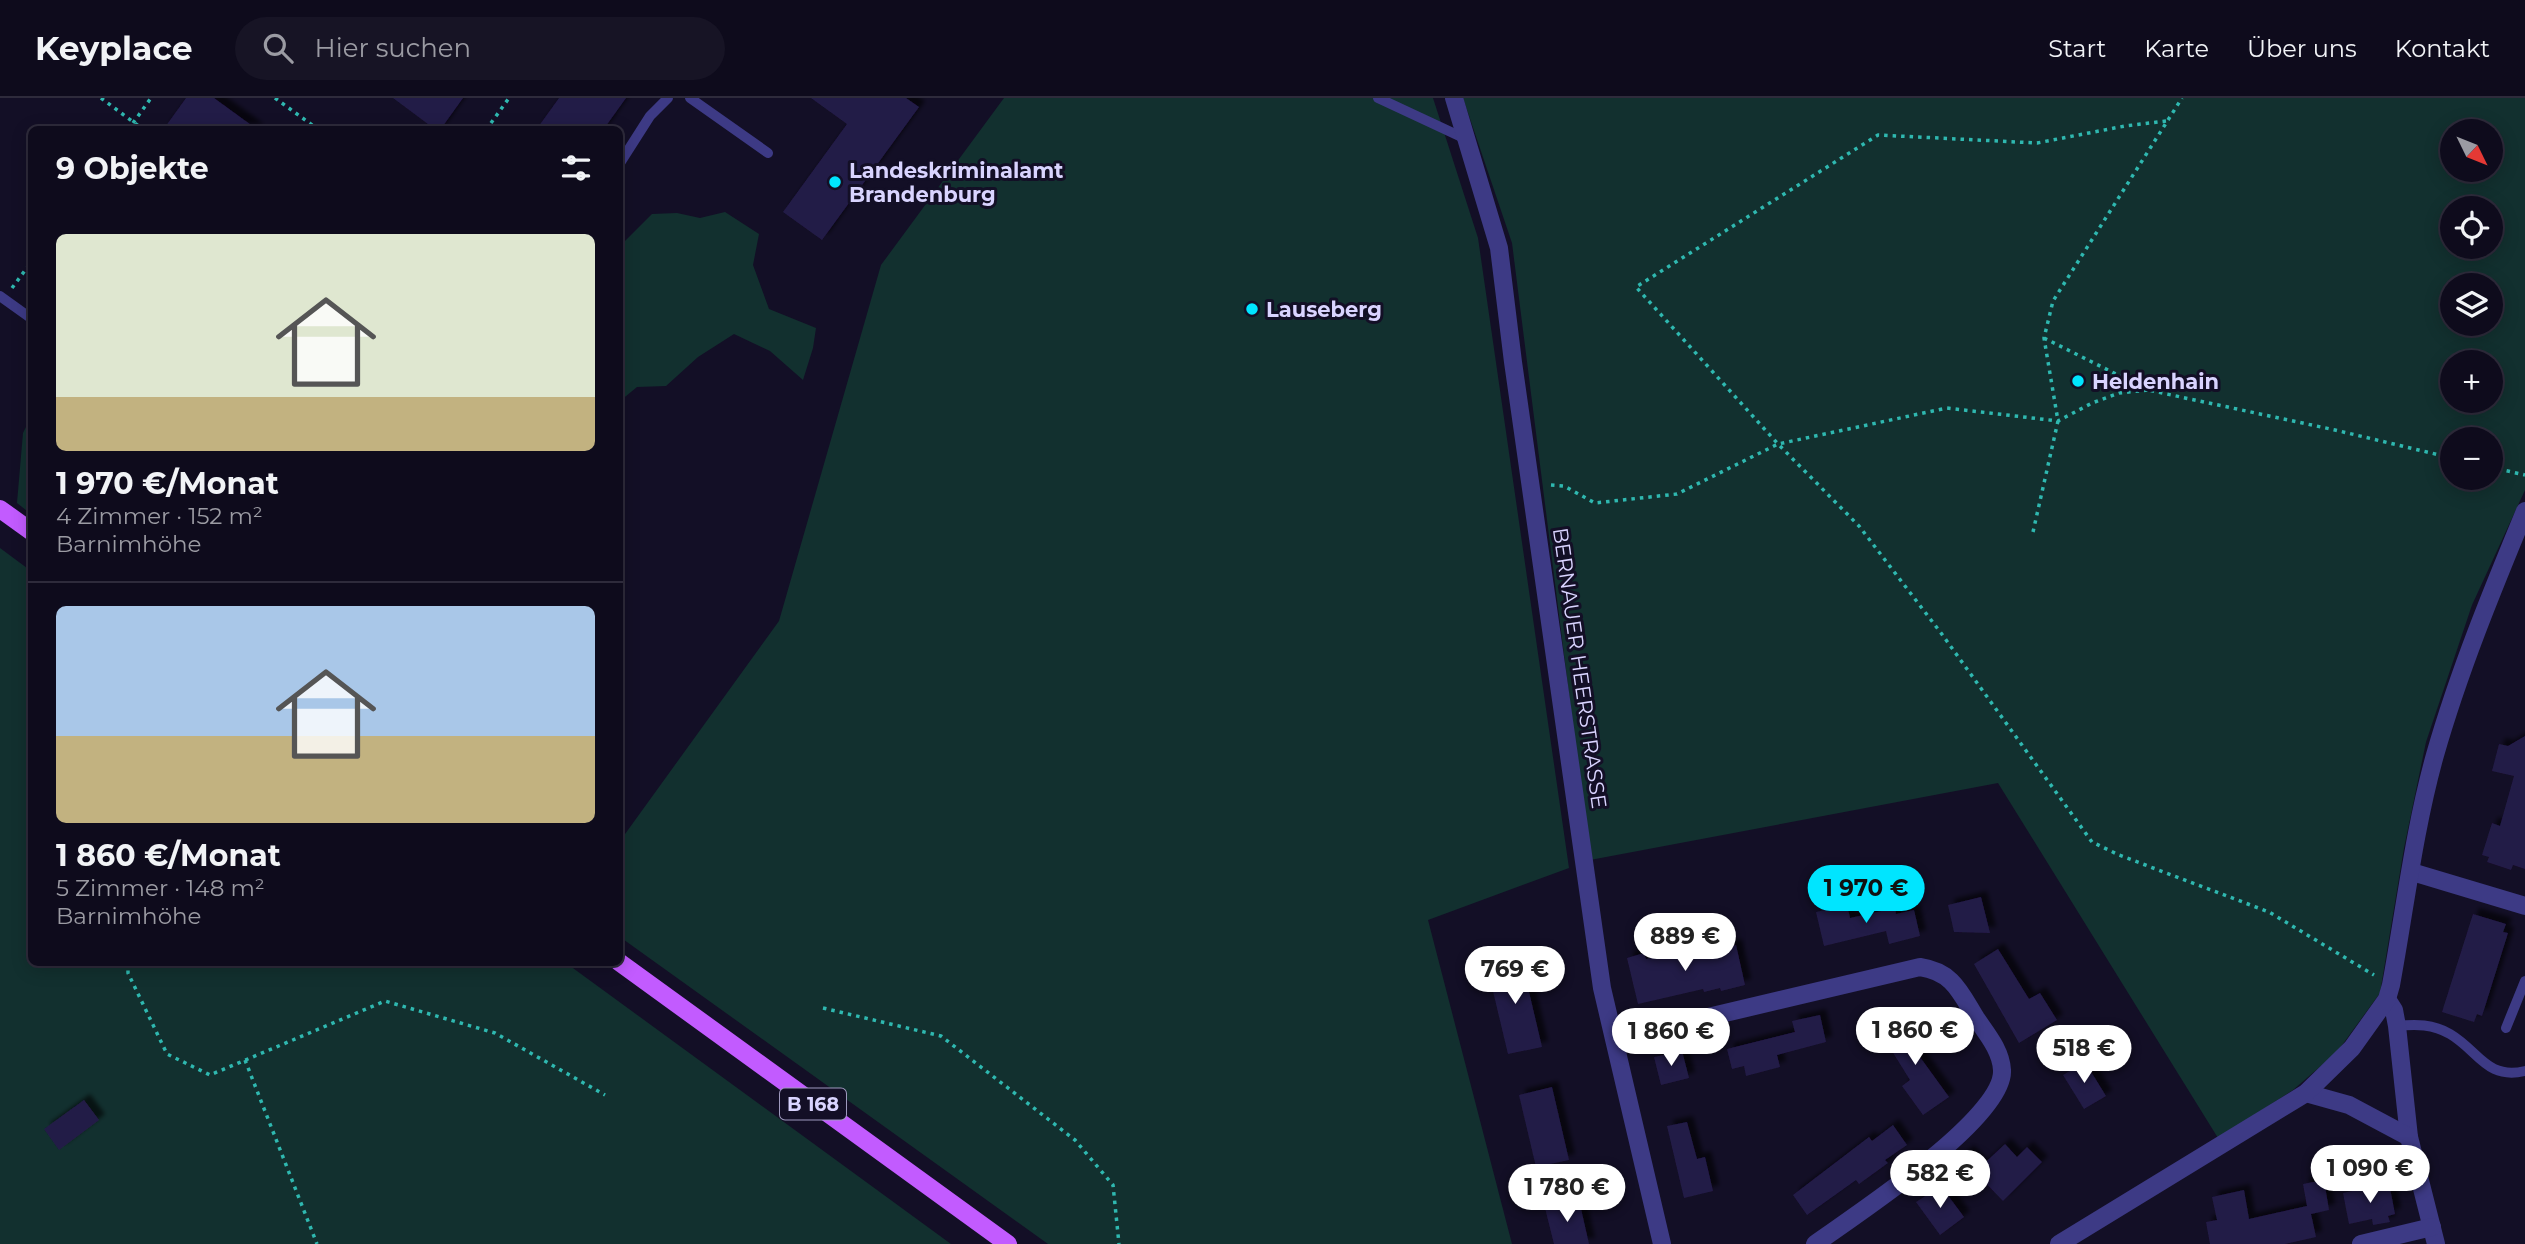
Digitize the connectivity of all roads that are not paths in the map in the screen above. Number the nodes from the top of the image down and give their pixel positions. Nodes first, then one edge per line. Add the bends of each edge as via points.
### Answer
1 (667, 98) edge
2 (690, 98) edge
3 (1378, 98) edge
4 (1454, 98) edge
5 (1468, 140) junction
6 (768, 153) dead end
7 (623, 158) edge
8 (2, 297) edge
9 (28, 315) edge
10 (0, 509) edge
11 (2525, 511) edge
12 (28, 529) edge
13 (2412, 872) junction
14 (2525, 906) edge
15 (623, 965) edge
16 (2525, 981) edge
17 (2389, 992) junction
18 (2397, 1026) junction
19 (2506, 1028) dead end
20 (1615, 1039) junction
21 (2525, 1071) edge
22 (2306, 1093) junction
23 (2409, 1137) junction
24 (2434, 1235) edge
25 (1008, 1244) edge
26 (1662, 1244) edge
27 (1815, 1244) edge
28 (2059, 1244) edge
29 (2361, 1244) edge

1 - 7 lane
2 - 6 lane
3 - 5 lane
4 - 5 street, BERNAUER HEERSTRASSE
5 - 20 street, BERNAUER HEERSTRASSE via 1499,248 1598,961
8 - 9 lane
10 - 12 main road
11 - 13 street via 2461,671 2434,758
13 - 14 street
13 - 17 street
15 - 25 main road, B 168
16 - 19 lane
17 - 18 street
17 - 22 street via 2352,1048
18 - 21 lane via 2422,1024 2449,1033 2490,1068 2510,1074
18 - 23 street
20 - 26 street, BERNAUER HEERSTRASSE
20 - 27 street via 1920,967 1953,981 1998,1051 2003,1071 1996,1093 1983,1111 1917,1170
22 - 23 street via 2349,1105
22 - 28 street
23 - 24 street
24 - 29 street

